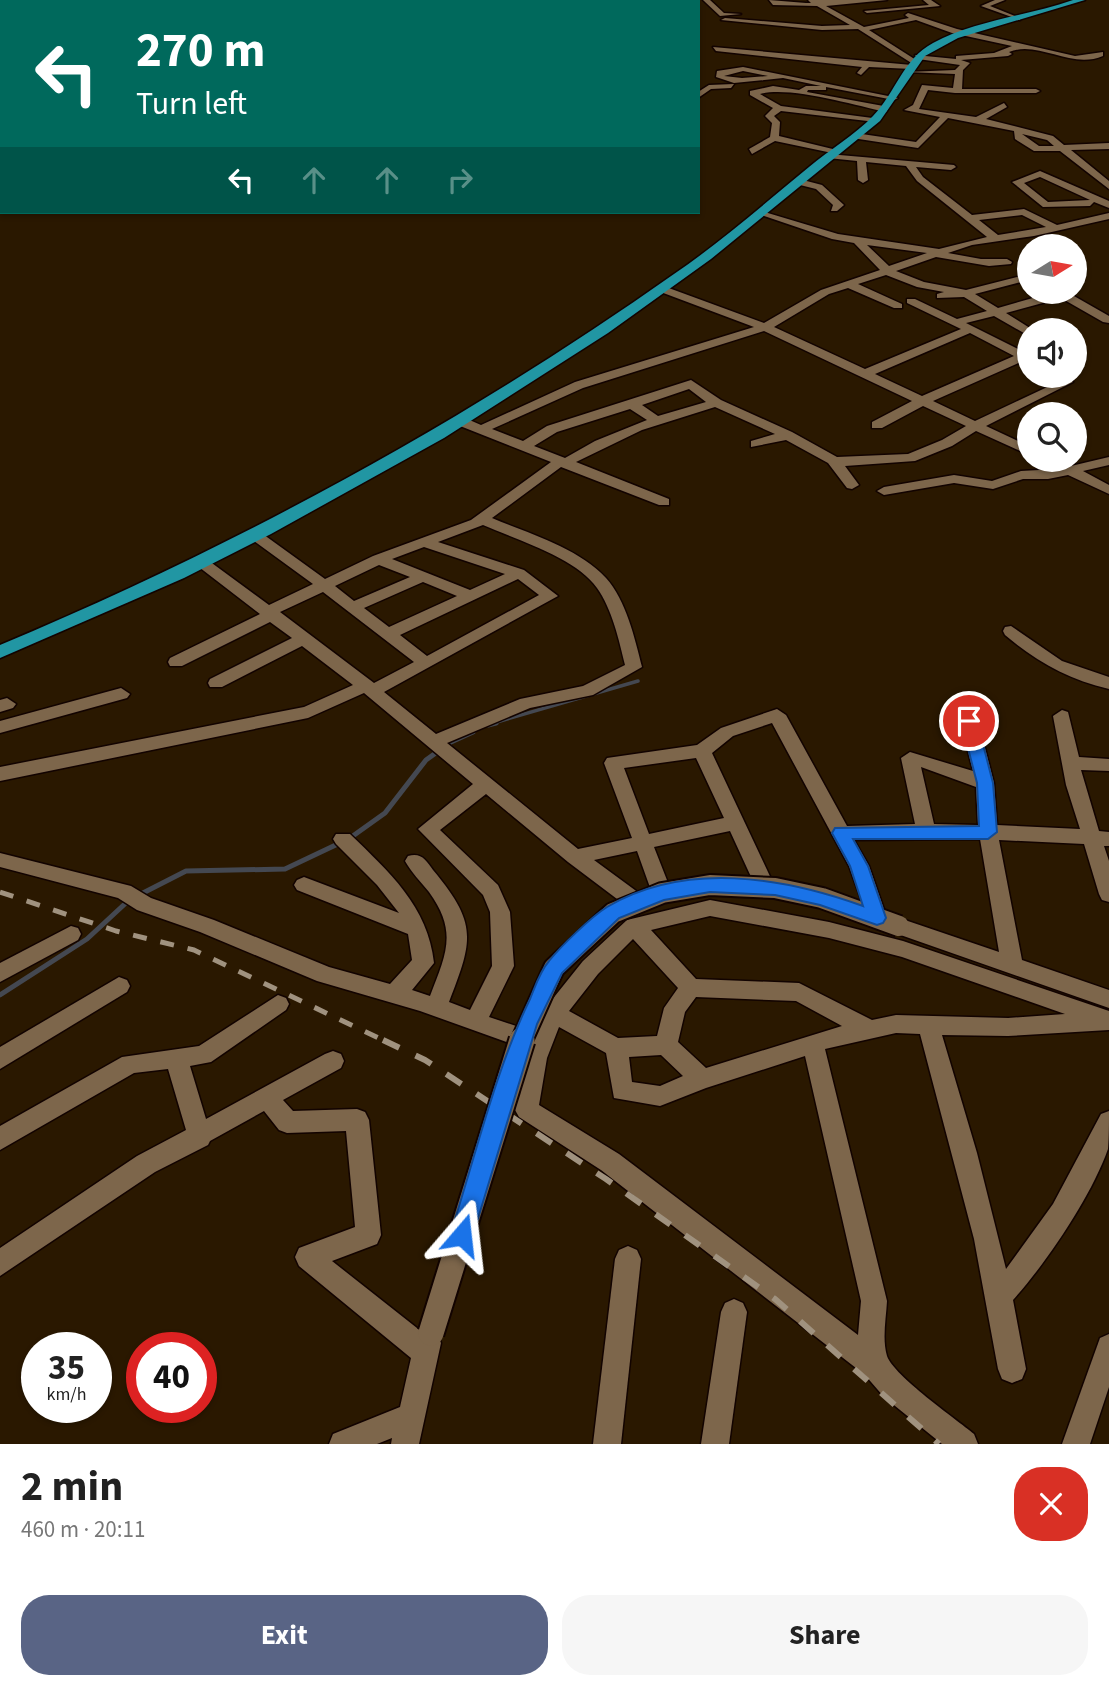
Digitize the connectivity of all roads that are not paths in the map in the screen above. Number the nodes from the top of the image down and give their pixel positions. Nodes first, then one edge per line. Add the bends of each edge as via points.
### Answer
1 (706, 0) edge
2 (772, 0) edge
3 (884, 0) edge
4 (926, 0) edge
5 (1002, 0) edge
6 (1080, 0) edge
7 (812, 2) edge
8 (734, 4) dead end
9 (716, 12) junction
10 (758, 13) dead end
11 (908, 15) dead end
12 (842, 17) junction
13 (772, 18) dead end
14 (785, 18) junction
15 (917, 18) junction
16 (1018, 19) junction
17 (725, 20) dead end
18 (862, 28) junction
19 (968, 33) junction
20 (875, 36) junction
21 (818, 37) dead end
22 (1020, 45) junction
23 (716, 49) dead end
24 (1040, 52) junction
25 (751, 53) junction
26 (1100, 54) dead end
27 (958, 57) junction
28 (996, 58) junction
29 (867, 65) junction
30 (913, 65) junction
31 (743, 69) junction
32 (767, 76) junction
33 (957, 82) junction
34 (728, 83) junction
35 (853, 84) junction
36 (709, 86) junction
37 (700, 88) edge
38 (1036, 91) dead end
39 (753, 93) junction
40 (801, 93) junction
41 (700, 94) edge
42 (1004, 105) dead end
43 (779, 108) junction
44 (947, 115) junction
45 (875, 118) junction
46 (796, 120) dead end
47 (978, 120) junction
48 (1018, 130) junction
49 (774, 138) junction
50 (1109, 146) edge
51 (1065, 148) junction
52 (752, 151) dead end
53 (834, 153) junction
54 (861, 159) junction
55 (909, 164) junction
56 (951, 167) dead end
57 (863, 180) dead end
58 (799, 182) junction
59 (1109, 186) edge
60 (1090, 203) dead end
61 (1109, 205) edge
62 (834, 209) dead end
63 (761, 212) junction
64 (1109, 216) edge
65 (970, 218) junction
66 (1055, 228) junction
67 (994, 237) junction
68 (856, 239) junction
69 (970, 242) junction
70 (939, 254) junction
71 (1007, 262) junction
72 (1017, 268) edge
73 (887, 271) junction
74 (1017, 279) edge
75 (848, 284) junction
76 (662, 289) junction
77 (966, 293) junction
78 (941, 296) dead end
79 (911, 301) dead end
80 (1021, 304) edge
81 (1080, 304) edge
82 (898, 306) dead end
83 (996, 311) junction
84 (1107, 320) dead end
85 (1017, 324) edge
86 (962, 325) junction
87 (765, 327) junction
88 (1017, 332) edge
89 (986, 337) junction
90 (1017, 352) edge
91 (1017, 361) edge
92 (865, 374) junction
93 (1053, 388) edge
94 (922, 401) junction
95 (716, 403) junction
96 (632, 404) junction
97 (656, 420) junction
98 (460, 421) junction
99 (877, 425) dead end
100 (972, 427) junction
101 (482, 429) junction
102 (788, 435) junction
103 (756, 444) dead end
104 (523, 447) junction
105 (1017, 447) edge
106 (833, 460) junction
107 (1109, 461) edge
108 (561, 463) junction
109 (1087, 466) edge
110 (1059, 472) edge
111 (1076, 472) edge
112 (852, 485) dead end
113 (1109, 490) edge
114 (884, 491) dead end
115 (664, 502) dead end
116 (481, 519) junction
117 (255, 535) junction
118 (427, 543) junction
119 (378, 559) junction
120 (200, 561) junction
121 (519, 573) junction
122 (423, 577) junction
123 (324, 585) junction
124 (469, 596) junction
125 (353, 607) junction
126 (271, 613) junction
127 (1012, 631) dead end
128 (388, 634) junction
129 (304, 638) junction
130 (0, 652) edge
131 (176, 662) dead end
132 (426, 663) junction
133 (216, 683) dead end
134 (1109, 683) edge
135 (370, 689) junction
136 (121, 694) dead end
137 (964, 701) dead end
138 (1062, 716) dead end
139 (0, 727) edge
140 (435, 742) junction
141 (702, 751) junction
142 (1070, 762) junction
143 (1109, 765) edge
144 (0, 774) edge
145 (487, 783) junction
146 (985, 783) junction
147 (735, 823) junction
148 (926, 831) junction
149 (988, 832) junction
150 (841, 833) junction
151 (1100, 838) edge
152 (343, 839) dead end
153 (642, 842) junction
154 (575, 857) junction
155 (0, 860) edge
156 (415, 861) dead end
157 (304, 885) dead end
158 (765, 887) junction
159 (662, 893) junction
160 (1109, 894) edge
161 (635, 914) junction
162 (877, 918) junction
163 (416, 929) junction
164 (71, 934) dead end
165 (1012, 965) junction
166 (0, 973) edge
167 (119, 986) dead end
168 (691, 988) junction
169 (395, 994) junction
170 (1109, 999) edge
171 (278, 1004) dead end
172 (436, 1007) junction
173 (546, 1009) junction
174 (476, 1021) junction
175 (1109, 1021) edge
176 (928, 1025) junction
177 (871, 1030) junction
178 (523, 1038) junction
179 (813, 1044) junction
180 (666, 1045) junction
181 (616, 1048) junction
182 (176, 1058) junction
183 (0, 1059) edge
184 (333, 1061) dead end
185 (702, 1079) junction
186 (268, 1100) junction
187 (1109, 1122) edge
188 (200, 1137) junction
189 (0, 1139) edge
190 (628, 1259) dead end
191 (0, 1264) edge
192 (1000, 1294) junction
193 (734, 1312) dead end
194 (428, 1343) junction
195 (1109, 1347) edge
196 (874, 1365) junction
197 (1012, 1369) dead end
198 (411, 1416) junction
199 (343, 1444) edge
200 (405, 1444) edge
201 (607, 1444) edge
202 (715, 1444) edge
203 (964, 1444) edge
204 (1076, 1444) edge

1 - 9 street
2 - 7 street
3 - 7 street
4 - 12 street via 937,6
5 - 16 street via 985,6
6 - 16 highway
7 - 12 street
7 - 14 street via 774,9 773,15
8 - 9 street via 745,7
9 - 10 street
11 - 15 street
12 - 14 street
12 - 18 street
13 - 14 street
15 - 18 street
15 - 19 street
16 - 19 highway
17 - 18 street
18 - 20 street
19 - 22 street
19 - 30 highway via 935,46
20 - 21 street
20 - 30 street
22 - 24 street
22 - 28 street
23 - 25 street
24 - 26 street via 1085,58
24 - 28 street
25 - 29 street
25 - 31 street
27 - 28 street
27 - 30 street
27 - 33 street via 966,62
29 - 30 street
29 - 35 street
30 - 33 street
30 - 45 highway
31 - 32 street
31 - 34 street via 720,73
32 - 34 street
32 - 35 street
33 - 38 street
33 - 44 street via 925,87 917,107 908,110
34 - 36 street
34 - 39 street
35 - 40 street via 814,86
35 - 45 street
36 - 37 street
36 - 41 street
39 - 40 street via 773,88
39 - 43 street
40 - 45 street
42 - 47 street
43 - 45 street
43 - 49 street via 769,116 781,124
44 - 45 street via 918,145
44 - 47 street
45 - 46 street
45 - 53 highway
47 - 48 street
48 - 51 street via 1050,138
48 - 51 street via 1018,137 1033,148
49 - 52 street
49 - 53 street
50 - 51 street
51 - 59 street
53 - 54 street
53 - 58 highway
54 - 55 street
54 - 57 street
55 - 56 street
55 - 65 street via 920,179
58 - 62 street via 818,187 838,205
58 - 63 highway
60 - 61 street via 1046,205 1017,182 1040,174
63 - 68 street via 811,230
63 - 76 highway
64 - 66 street
65 - 66 street via 1024,212
65 - 67 street
66 - 67 street
67 - 69 street
68 - 70 street
68 - 73 street
69 - 70 street
69 - 71 street
70 - 71 street via 987,266
70 - 73 street
71 - 72 street
73 - 75 street
73 - 77 street via 921,285
74 - 77 street
75 - 82 street
75 - 87 street
76 - 87 street
76 - 98 highway
77 - 78 street
77 - 83 street
79 - 86 street
80 - 83 street
81 - 84 street
83 - 85 street
83 - 86 street
86 - 89 street
86 - 92 street via 963,334
87 - 92 street
87 - 101 street via 579,385
88 - 89 street
89 - 90 street
91 - 94 street
92 - 94 street
93 - 100 street
94 - 99 street
94 - 100 street
95 - 96 street via 691,384
95 - 97 street
95 - 102 street
96 - 97 street
96 - 104 street via 552,429
97 - 108 street via 596,442
98 - 101 street
98 - 117 highway
100 - 105 street
100 - 106 street via 910,458
101 - 104 street
102 - 103 street
102 - 106 street
104 - 108 street
106 - 112 street
107 - 109 street
108 - 115 street
108 - 116 street
110 - 114 street via 1021,475 993,485 954,479
111 - 113 street
116 - 118 street
116 - 140 street via 576,564 603,583 634,667 587,691 526,703
117 - 120 highway
117 - 123 street
118 - 119 street
118 - 121 street
119 - 122 street
119 - 123 street
120 - 126 street
120 - 130 highway
121 - 124 street
121 - 132 street via 550,598
122 - 124 street
122 - 125 street
123 - 125 street
123 - 126 street
124 - 128 street
125 - 128 street
126 - 129 street
126 - 131 street
127 - 134 street via 1046,661
128 - 132 street
129 - 133 street
129 - 135 street
132 - 135 street
135 - 140 street
135 - 144 street via 308,712
136 - 139 street
137 - 146 street
138 - 142 street
140 - 145 street
141 - 147 street
141 - 150 street via 727,732 777,715
141 - 153 street via 613,763
142 - 143 street
142 - 151 street
145 - 154 street
145 - 174 street via 428,829 491,891 500,912 503,966
146 - 148 street via 910,758
146 - 149 street
147 - 153 street
147 - 158 street
148 - 149 street
148 - 150 street
149 - 151 street
149 - 165 street
150 - 162 street via 859,866
151 - 160 street
152 - 163 street via 405,902
153 - 154 street
153 - 159 street
154 - 161 street
155 - 169 street via 124,892 325,975
156 - 172 street via 451,906 459,931 458,954
157 - 163 street
158 - 159 street, bridge via 710,885
158 - 162 street, bridge via 822,898
159 - 161 street, bridge
161 - 168 street
161 - 173 street
161 - 175 street via 710,908 829,930 903,949
162 - 165 street, bridge
163 - 169 street via 423,944 422,963
164 - 166 street
165 - 170 street
167 - 183 street
168 - 177 street via 799,992
168 - 180 street via 676,1008
169 - 172 street
171 - 182 street via 203,1055
172 - 174 street
173 - 178 street, bridge
173 - 181 street
173 - 196 street via 527,1110 610,1162
174 - 178 street
175 - 176 street via 1008,1027
176 - 177 street via 896,1024
176 - 192 street via 966,1149
177 - 179 street
178 - 194 street, bridge
179 - 185 street
179 - 196 street via 874,1301
180 - 181 street
180 - 185 street
181 - 185 street via 622,1091 660,1096
182 - 188 street
182 - 189 street via 130,1064
184 - 186 street
186 - 188 street
186 - 194 street via 287,1122 357,1120 368,1235 308,1256
187 - 192 street via 1072,1196 1021,1273
188 - 191 street via 146,1164
190 - 201 street
192 - 197 street
193 - 202 street
194 - 198 street
195 - 204 street
196 - 203 street
198 - 199 street
198 - 200 street

